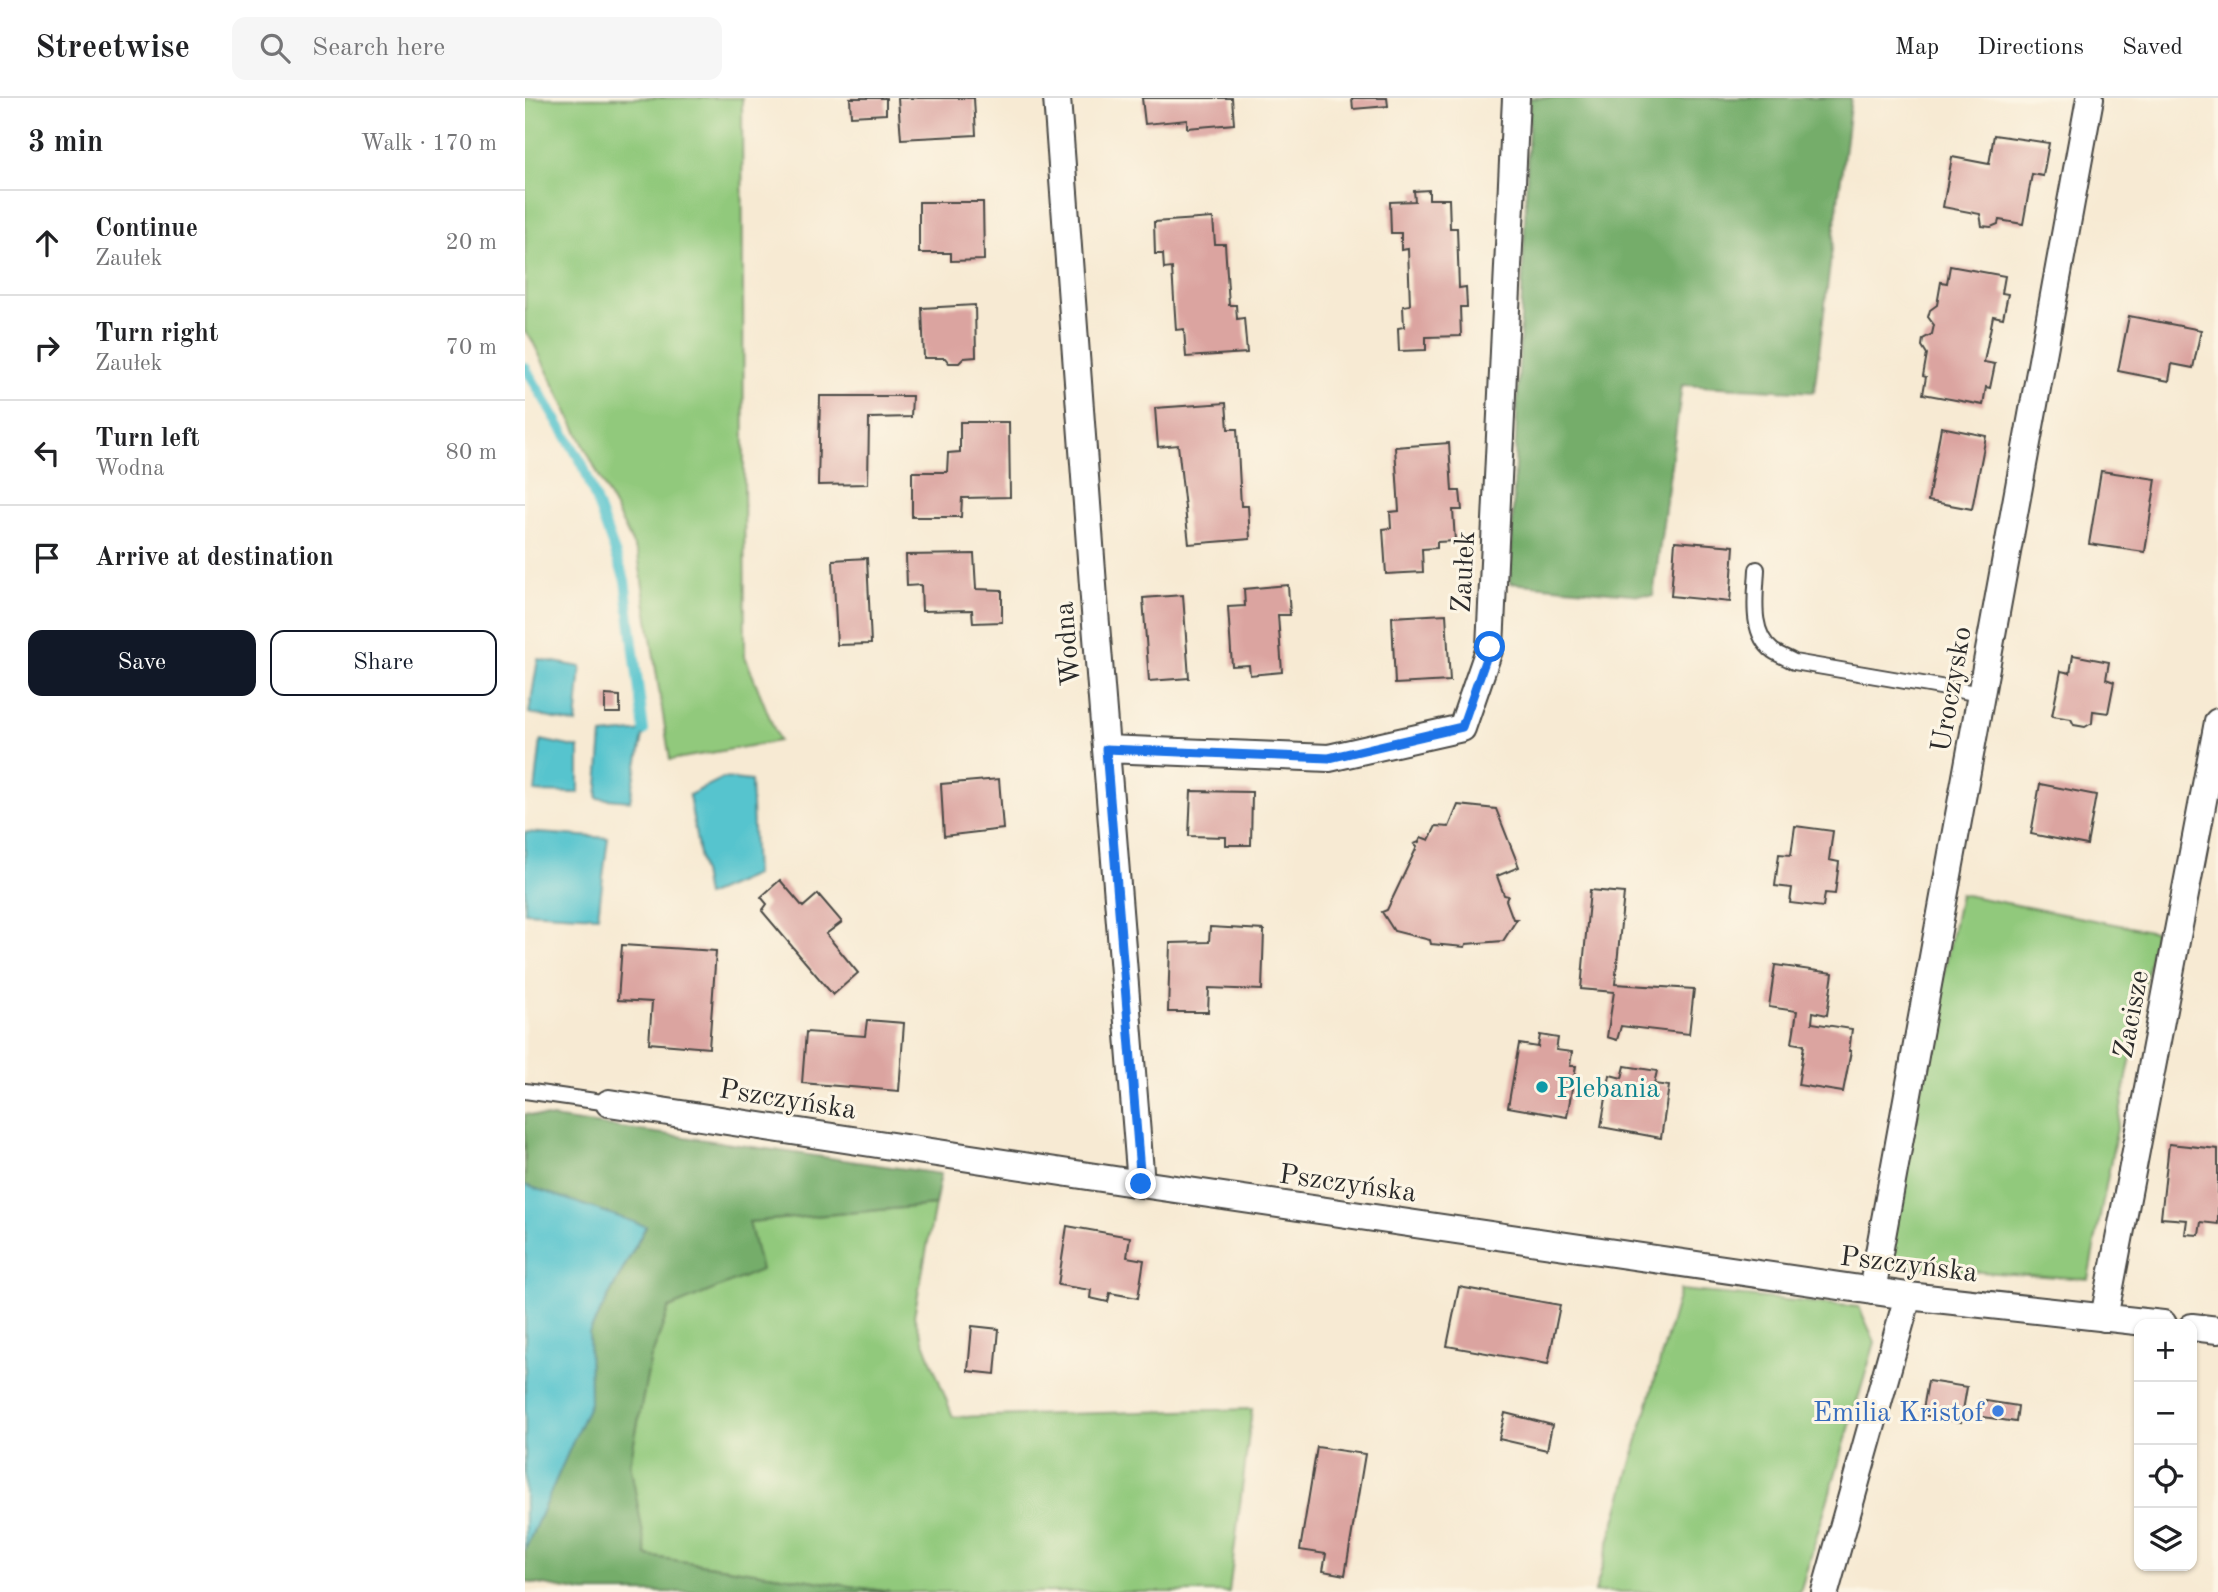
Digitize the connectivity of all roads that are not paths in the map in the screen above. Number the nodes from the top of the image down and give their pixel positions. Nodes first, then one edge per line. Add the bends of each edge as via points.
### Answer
1 (1057, 98) edge
2 (1516, 98) edge
3 (2089, 98) edge
4 (1757, 569) dead end
5 (1981, 694) junction
6 (2218, 722) edge
7 (1106, 749) junction
8 (525, 1091) edge
9 (609, 1102) joint
10 (1141, 1184) junction
11 (1873, 1291) junction
12 (1908, 1296) junction
13 (2104, 1318) junction
14 (2134, 1321) edge
15 (2197, 1328) edge
16 (2218, 1330) edge
17 (1825, 1592) edge

1 - 7 street, Wodna
2 - 7 street, Zaułek via 1490,647 1462,727 1329,758
3 - 5 street, Uroczysko
4 - 5 lane via 1756,618 1772,650 1794,662
5 - 11 street, Uroczysko
6 - 13 street, Zacisze
7 - 10 street, Wodna
8 - 9 lane, Pszczyńska
9 - 10 street, Pszczyńska
10 - 11 street, Pszczyńska
11 - 12 street, Pszczyńska
12 - 13 street, Pszczyńska
12 - 17 street
13 - 14 street, Pszczyńska
15 - 16 street

